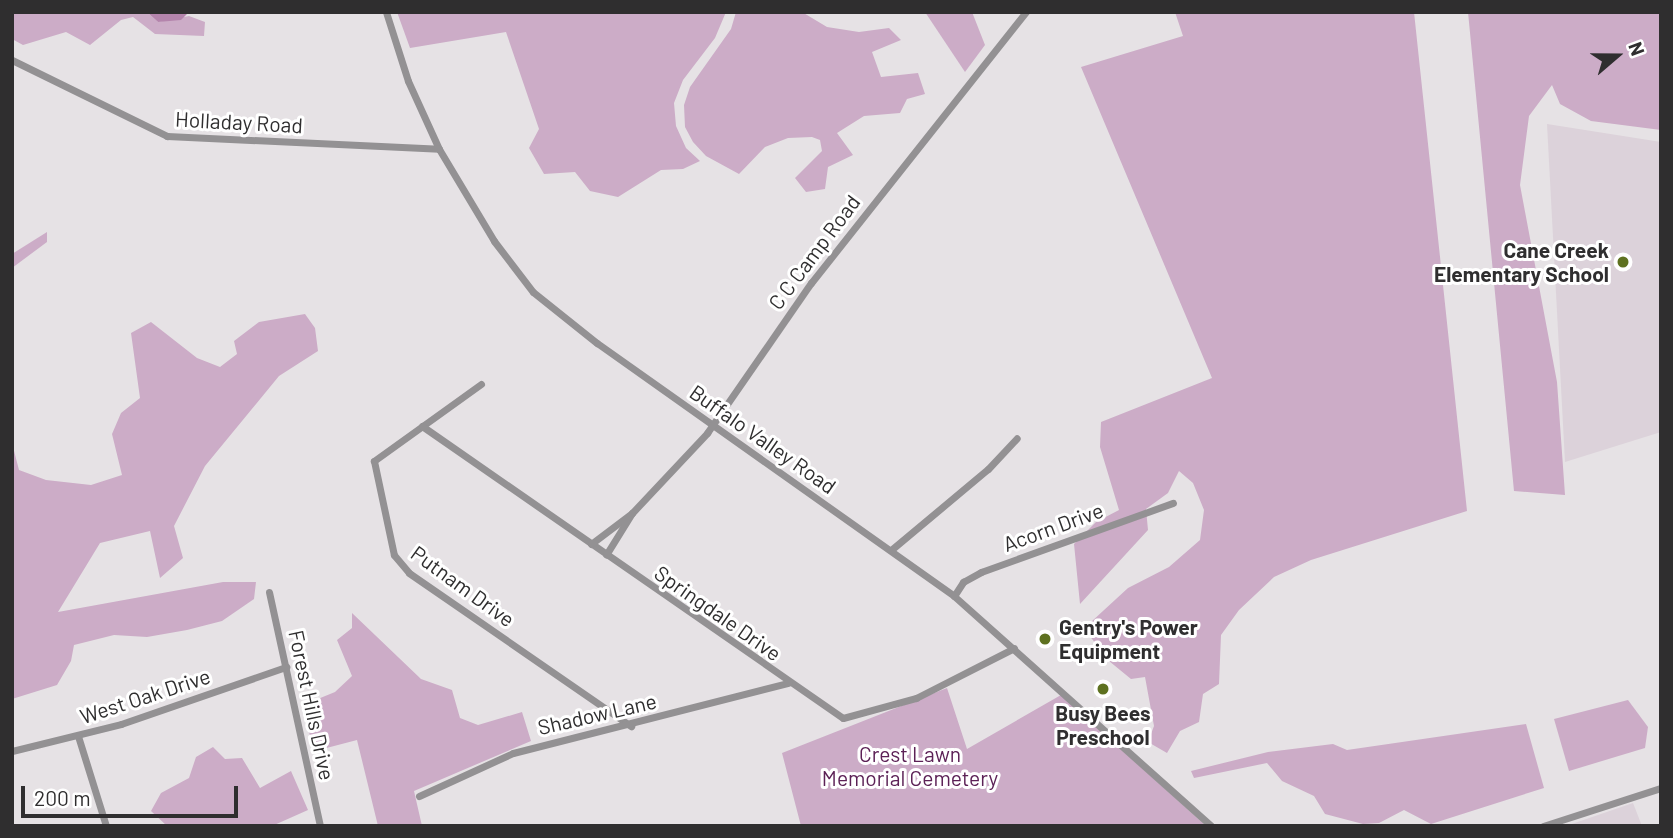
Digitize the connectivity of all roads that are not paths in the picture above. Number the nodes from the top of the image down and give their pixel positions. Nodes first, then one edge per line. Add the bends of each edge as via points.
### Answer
1 (386, 12) edge
2 (1027, 12) edge
3 (12, 60) edge
4 (439, 149) junction
5 (481, 384) dead end
6 (711, 425) junction
7 (422, 426) junction
8 (1017, 438) dead end
9 (1173, 503) dead end
10 (632, 513) junction
11 (591, 544) junction
12 (891, 550) junction
13 (606, 555) junction
14 (269, 592) dead end
15 (954, 596) junction
16 (1014, 648) junction
17 (286, 667) junction
18 (789, 684) junction
19 (631, 726) junction
20 (78, 736) junction
21 (12, 751) edge
22 (1661, 788) edge
23 (419, 796) dead end
24 (106, 826) edge
25 (320, 826) edge
26 (1211, 826) edge
27 (1543, 826) edge

1 - 4 street, Buffalo Valley Road via 408,81
2 - 6 street, C C Camp Road via 817,275
3 - 4 street, Holladay Road via 167,136
4 - 6 street, Buffalo Valley Road via 494,241 533,292
5 - 7 street, Putnam Drive
6 - 10 street, C C Camp Road
6 - 12 street, Buffalo Valley Road
7 - 11 street, Springdale Drive
7 - 19 street, Putnam Drive via 374,461 400,566
8 - 12 street
9 - 15 street, Acorn Drive via 981,572 963,582
10 - 11 street
10 - 13 street
11 - 13 street, Springdale Drive
12 - 15 street, Buffalo Valley Road
13 - 18 street, Springdale Drive
14 - 17 street, Forest Hills Drive
15 - 16 street, Buffalo Valley Road
16 - 18 street, Springdale Drive via 937,689 858,716 843,718 831,713
16 - 26 street, Buffalo Valley Road
17 - 20 street, West Oak Drive
17 - 25 street, Forest Hills Drive
18 - 19 street, Shadow Lane
19 - 23 street, Shadow Lane via 513,753
20 - 21 street, West Oak Drive
20 - 24 street
22 - 27 street

